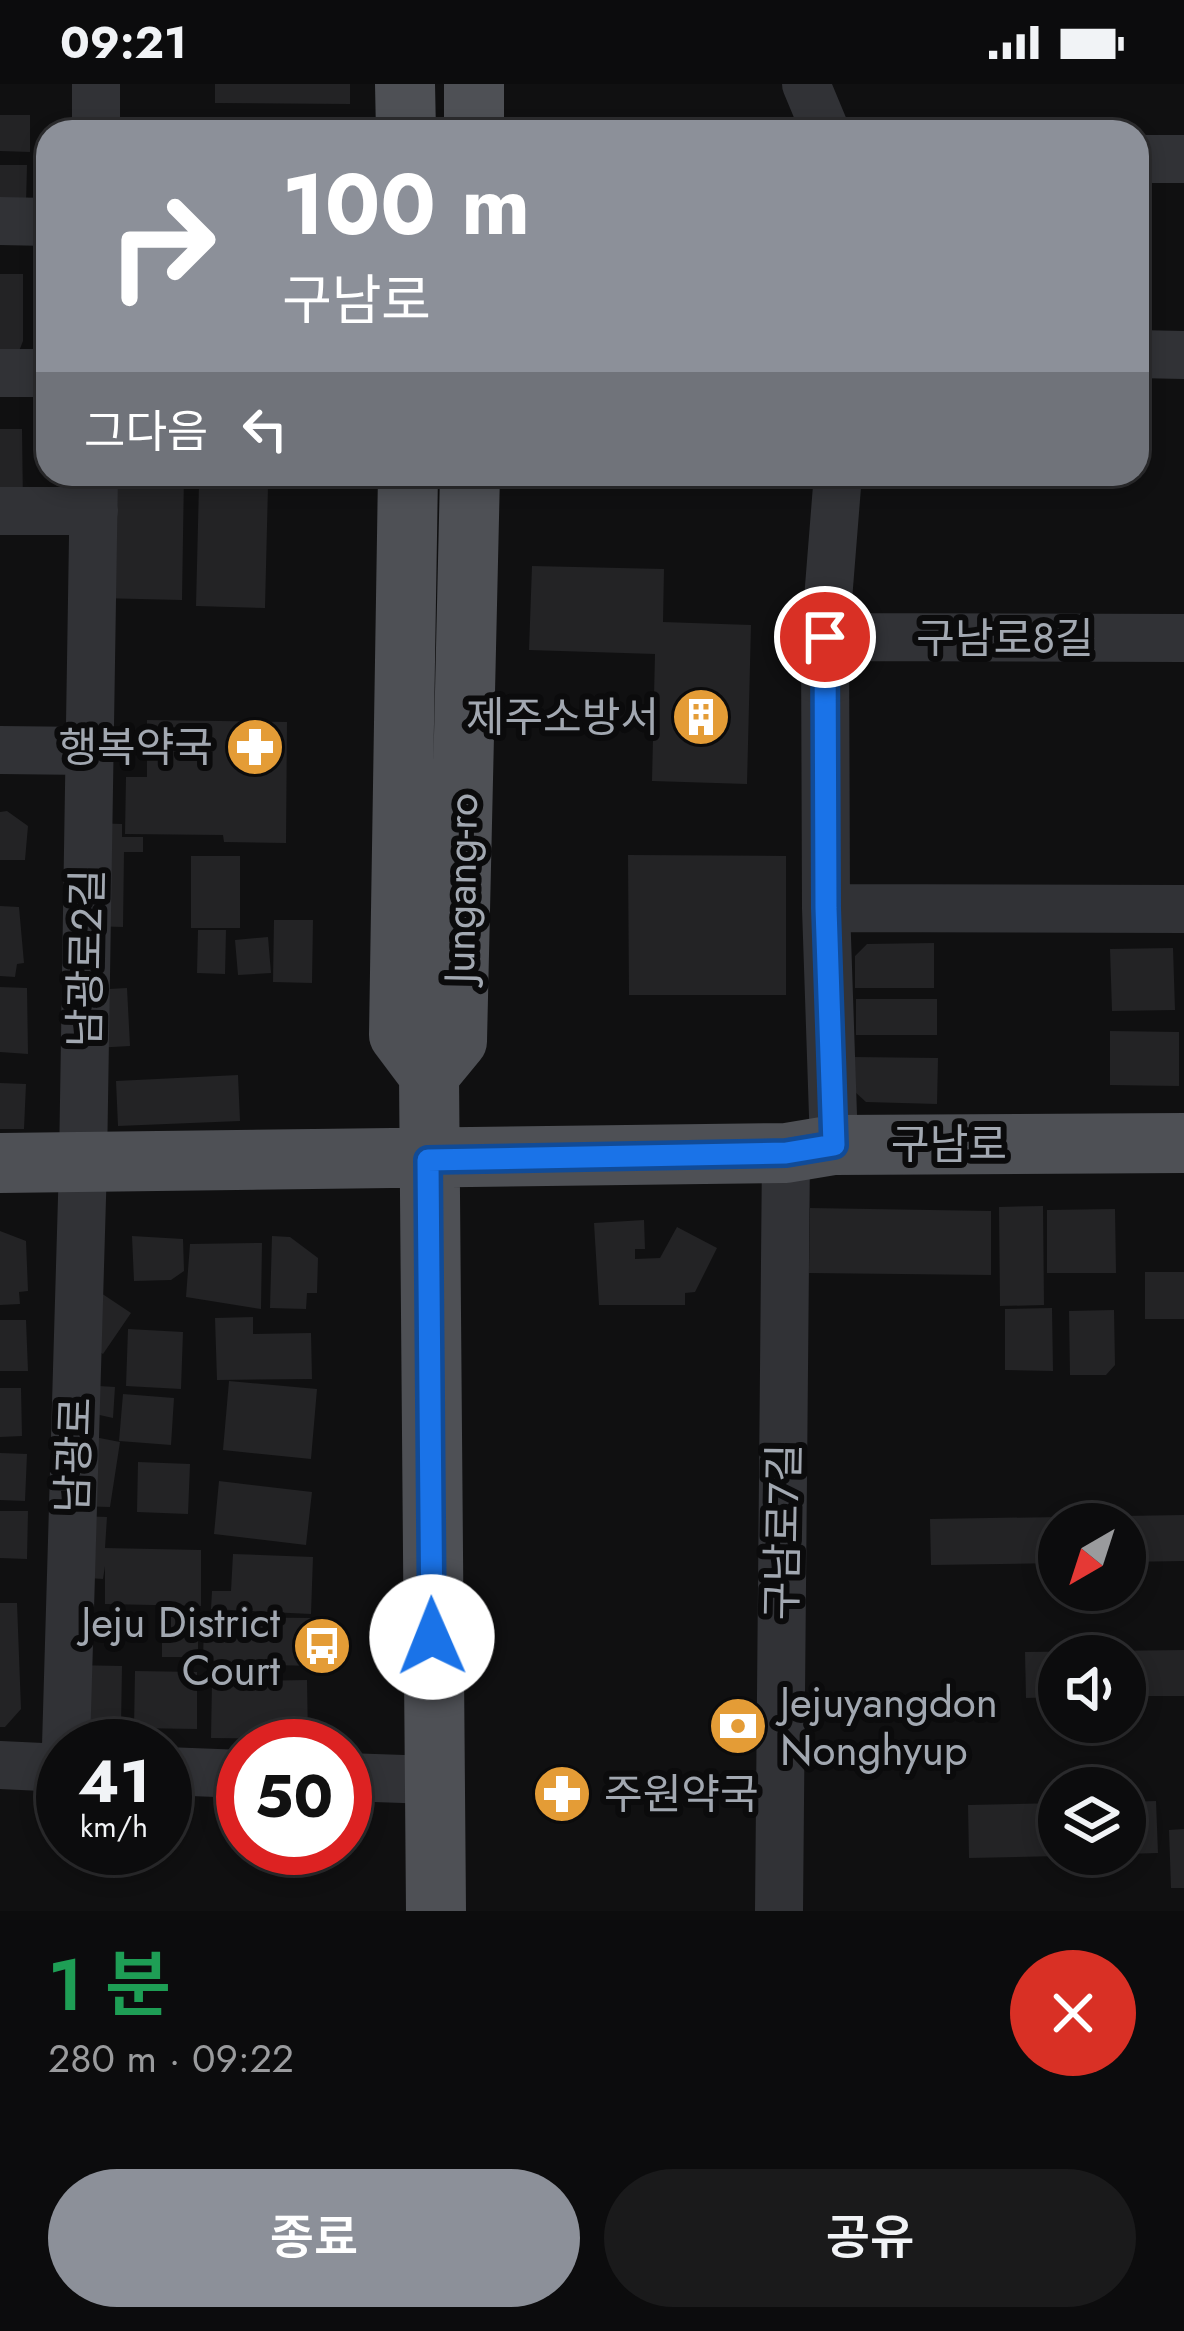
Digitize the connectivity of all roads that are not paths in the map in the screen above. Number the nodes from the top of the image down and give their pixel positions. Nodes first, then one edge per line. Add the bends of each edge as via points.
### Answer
1 (96, 84) edge
2 (405, 84) edge
3 (474, 84) edge
4 (806, 84) edge
5 (96, 120) edge
6 (406, 120) edge
7 (474, 120) edge
8 (821, 120) edge
9 (1149, 159) edge
10 (1184, 159) edge
11 (0, 221) edge
12 (36, 222) edge
13 (1149, 355) edge
14 (1184, 355) edge
15 (0, 373) edge
16 (36, 373) edge
17 (408, 486) edge
18 (470, 486) edge
19 (837, 486) edge
20 (94, 492) edge
21 (0, 511) edge
22 (825, 637) junction
23 (1184, 638) edge
24 (0, 750) edge
25 (88, 751) junction
26 (826, 908) junction
27 (1184, 909) edge
28 (429, 1075) junction
29 (1184, 1143) edge
30 (810, 1149) junction
31 (428, 1160) junction
32 (0, 1162) edge
33 (83, 1164) junction
34 (67, 1719) edge
35 (0, 1765) edge
36 (36, 1767) edge
37 (372, 1778) edge
38 (433, 1780) junction
39 (436, 1911) edge
40 (779, 1911) edge

1 - 5 street
2 - 6 main road
3 - 7 main road
4 - 8 street
9 - 10 street
11 - 12 street
13 - 14 street
15 - 16 street
17 - 28 main road, Jungang-ro via 399,1035
18 - 28 main road, Jungang-ro via 457,1041
19 - 22 street
20 - 21 street
20 - 25 street, 남광로2길
22 - 23 street, 구남로8길
22 - 26 street
24 - 25 street
25 - 33 street, 남광로2길
26 - 27 street
26 - 30 street
28 - 31 main road, Jungang-ro
29 - 30 main road, 구남로
30 - 31 main road, 구남로
30 - 40 street, 구남로7길
31 - 33 main road
31 - 38 main road, Jungang-ro
32 - 33 main road
33 - 34 street, 남광로
35 - 36 street
37 - 38 street
38 - 39 main road, Jungang-ro

